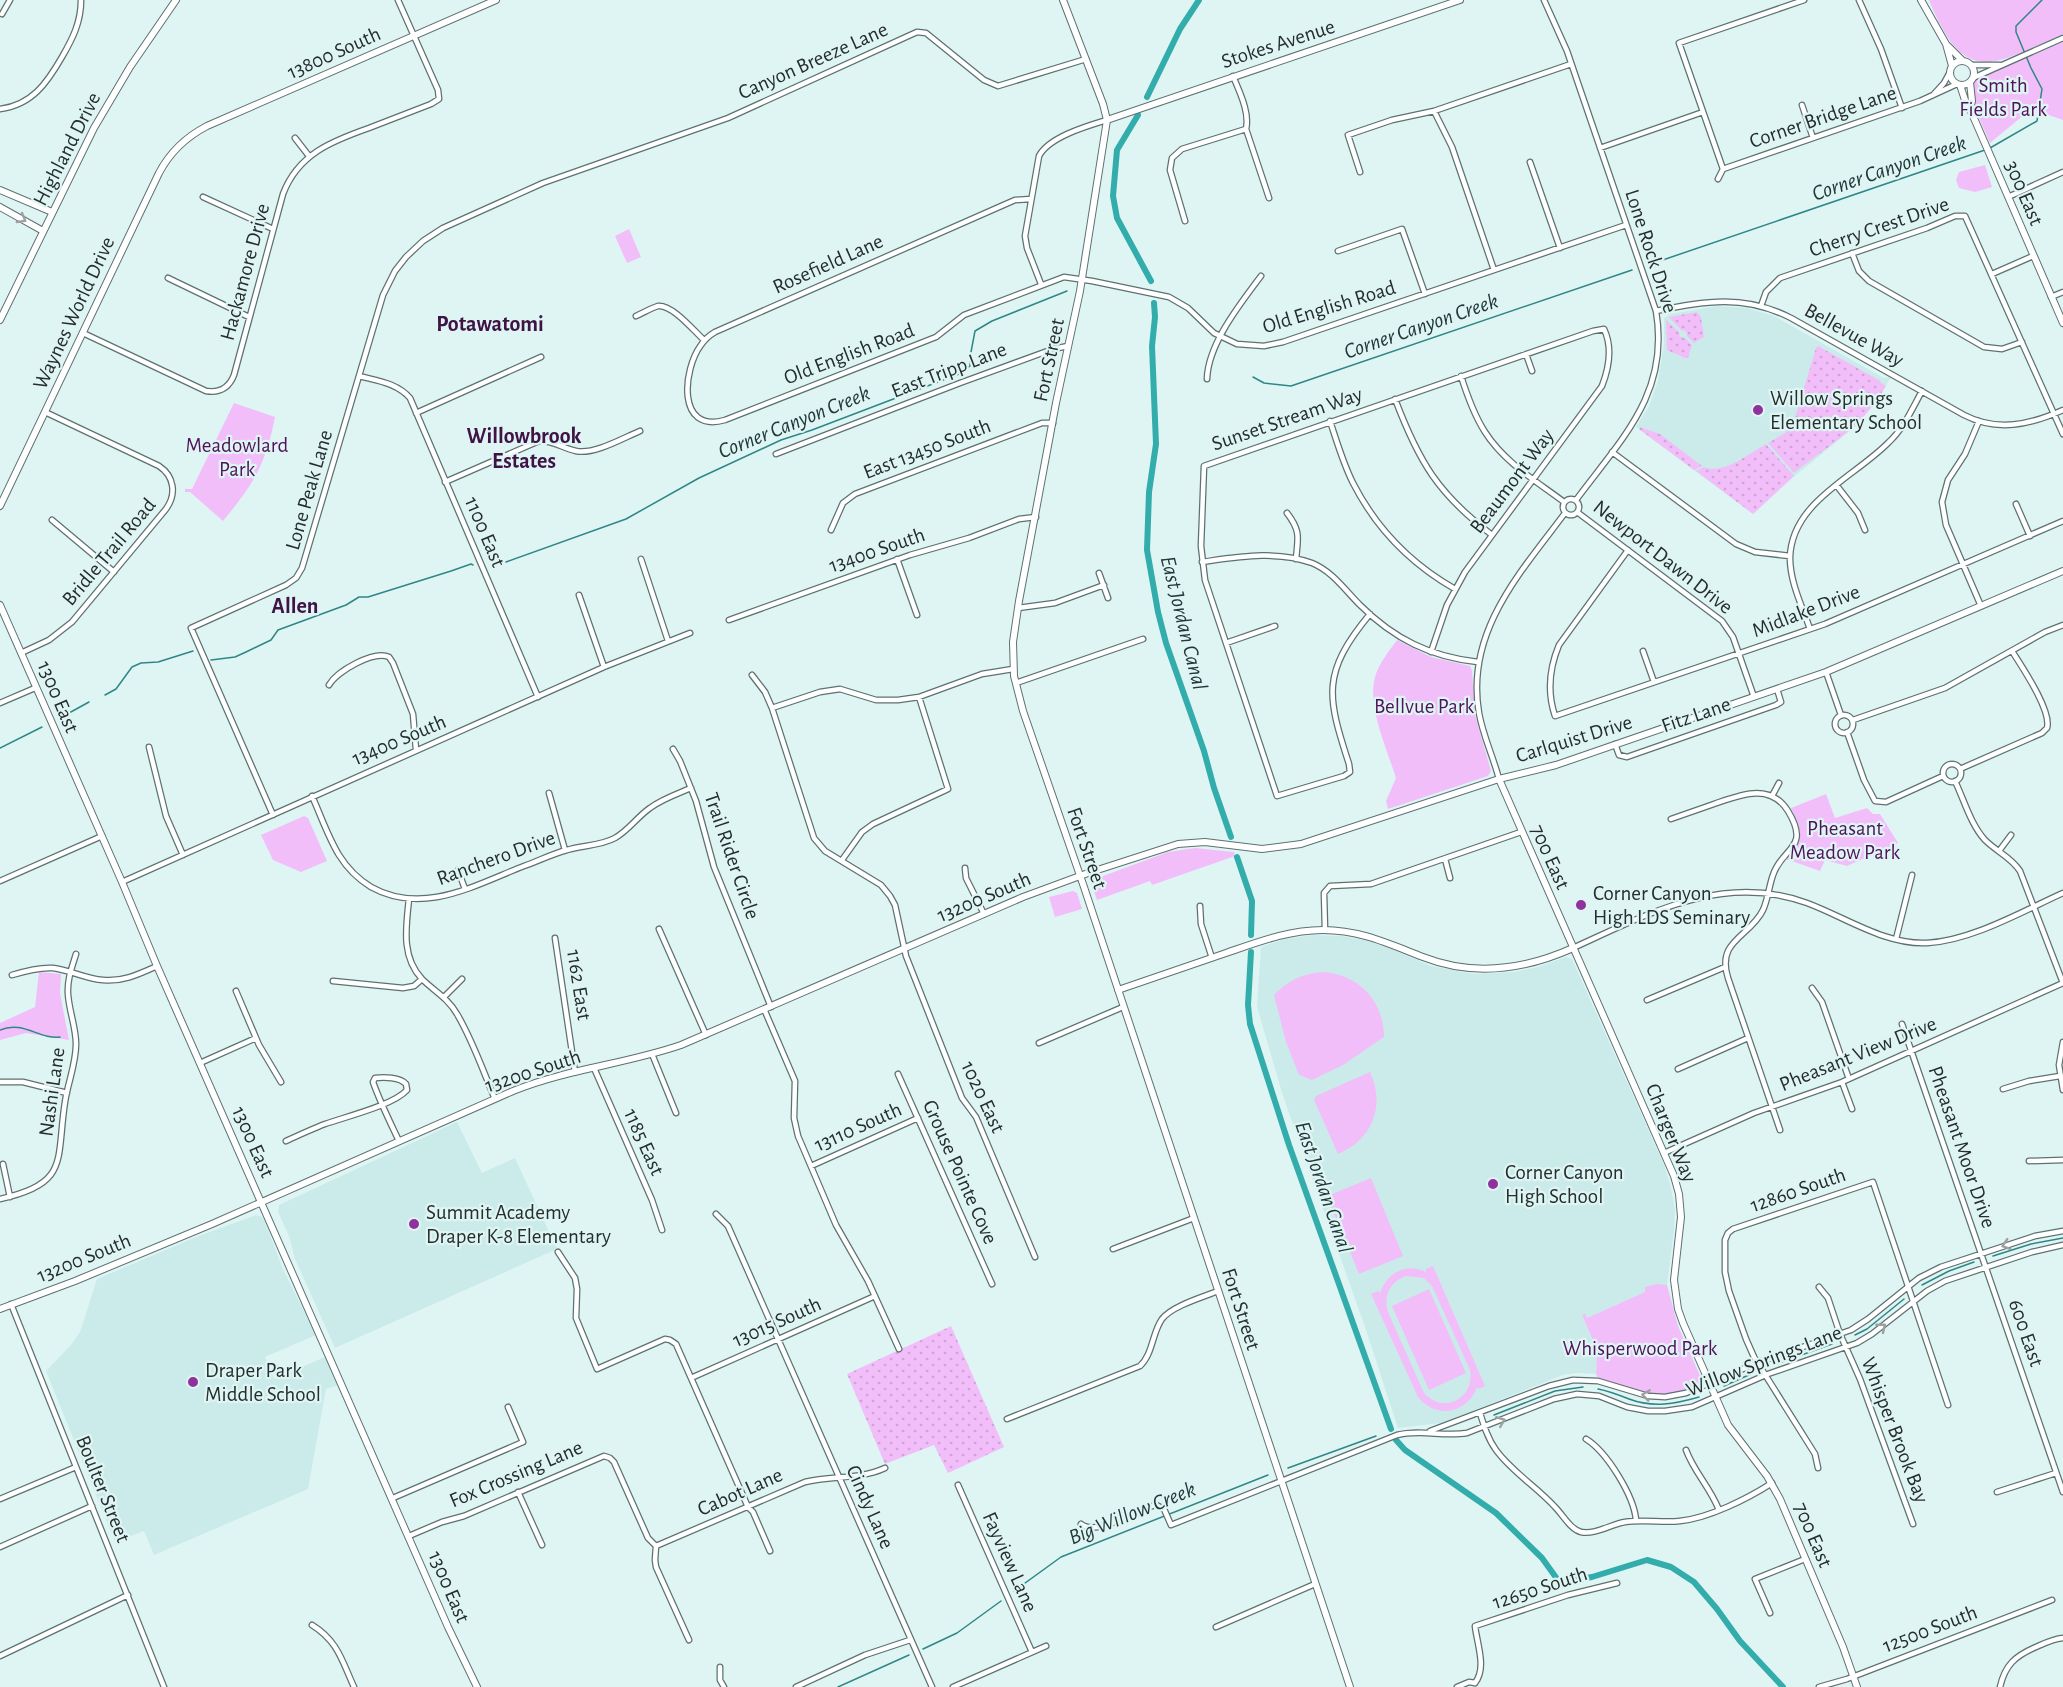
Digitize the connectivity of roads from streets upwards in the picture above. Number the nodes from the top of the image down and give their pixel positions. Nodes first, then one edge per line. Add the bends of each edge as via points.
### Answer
1 (10, 0) edge
2 (81, 0) edge
3 (176, 0) edge
4 (398, 0) edge
5 (496, 0) edge
6 (1064, 0) edge
7 (1460, 0) edge
8 (1544, 0) edge
9 (1804, 0) edge
10 (1859, 0) edge
11 (1921, 0) edge
12 (2, 14) dead end
13 (414, 36) junction
14 (2063, 38) edge
15 (1946, 44) junction
16 (1086, 59) junction
17 (1963, 61) junction
18 (1571, 64) junction
19 (1971, 65) junction
20 (2000, 65) junction
21 (1951, 69) junction
22 (1233, 75) junction
23 (1971, 80) junction
24 (1958, 84) junction
25 (1933, 95) junction
26 (1802, 105) dead end
27 (1902, 108) junction
28 (0, 109) edge
29 (1970, 109) junction
30 (1434, 111) junction
31 (1703, 112) junction
32 (1107, 120) junction
33 (1246, 129) junction
34 (295, 138) dead end
35 (1812, 138) junction
36 (186, 139) joint
37 (1600, 148) junction
38 (309, 156) junction
39 (1530, 162) dead end
40 (1723, 169) junction
41 (1360, 172) dead end
42 (2063, 172) edge
43 (1718, 179) dead end
44 (543, 183) joint
45 (0, 190) edge
46 (203, 197) dead end
47 (2008, 197) junction
48 (1269, 198) dead end
49 (1031, 199) junction
50 (0, 207) edge
51 (52, 212) junction
52 (1185, 221) dead end
53 (1626, 225) junction
54 (273, 230) junction
55 (43, 231) junction
56 (1560, 248) junction
57 (1338, 251) dead end
58 (1852, 253) junction
59 (2033, 256) junction
60 (1494, 270) junction
61 (1992, 274) junction
62 (1261, 276) dead end
63 (168, 278) dead end
64 (1082, 279) junction
65 (1041, 284) junction
66 (2063, 292) edge
67 (1425, 294) junction
68 (2051, 297) junction
69 (1761, 306) junction
70 (1656, 311) junction
71 (636, 316) dead end
72 (249, 317) junction
73 (0, 320) edge
74 (2063, 323) edge
75 (1604, 329) joint
76 (83, 333) junction
77 (1221, 337) junction
78 (704, 340) junction
79 (2022, 342) junction
80 (1068, 346) junction
81 (1526, 354) junction
82 (542, 357) dead end
83 (1532, 371) dead end
84 (359, 376) junction
85 (1461, 376) junction
86 (1207, 379) dead end
87 (1922, 392) junction
88 (1395, 399) junction
89 (2063, 411) edge
90 (45, 412) junction
91 (416, 413) junction
92 (2054, 414) junction
93 (1330, 421) junction
94 (1979, 421) junction
95 (1053, 423) junction
96 (640, 431) dead end
97 (2063, 434) edge
98 (1612, 452) junction
99 (776, 454) dead end
100 (1533, 479) junction
101 (445, 482) junction
102 (1837, 486) junction
103 (1576, 500) junction
104 (1564, 502) junction
105 (2016, 504) dead end
106 (0, 506) edge
107 (1577, 512) junction
108 (1287, 513) dead end
109 (1565, 513) junction
110 (1036, 517) junction
111 (52, 520) dead end
112 (2063, 521) edge
113 (831, 530) dead end
114 (1865, 530) dead end
115 (1492, 534) junction
116 (2030, 536) junction
117 (1628, 550) junction
118 (1790, 556) junction
119 (641, 559) dead end
120 (897, 559) junction
121 (1296, 559) junction
122 (1202, 562) junction
123 (1963, 564) junction
124 (2063, 571) edge
125 (114, 572) junction
126 (1100, 573) dead end
127 (1104, 585) junction
128 (1455, 589) junction
129 (579, 595) dead end
130 (1108, 598) dead end
131 (1981, 606) junction
132 (1, 607) edge
133 (1018, 608) junction
134 (1370, 614) junction
135 (917, 615) dead end
136 (729, 620) dead end
137 (2063, 625) edge
138 (1275, 626) dead end
139 (1810, 629) junction
140 (690, 633) dead end
141 (1143, 639) dead end
142 (668, 641) junction
143 (1226, 643) junction
144 (1643, 651) dead end
145 (2012, 651) junction
146 (1431, 652) junction
147 (21, 653) junction
148 (1739, 653) junction
149 (1478, 662) junction
150 (604, 667) junction
151 (1013, 669) junction
152 (1826, 672) junction
153 (752, 675) dead end
154 (1654, 682) junction
155 (1016, 683) junction
156 (330, 685) dead end
157 (35, 688) junction
158 (1777, 689) junction
159 (538, 697) junction
160 (919, 697) junction
161 (1754, 697) junction
162 (0, 703) edge
163 (772, 708) junction
164 (1841, 715) junction
165 (1853, 720) junction
166 (1847, 732) junction
167 (1616, 744) junction
168 (149, 747) dead end
169 (674, 749) dead end
170 (416, 750) junction
171 (1960, 769) junction
172 (1943, 776) junction
173 (1499, 779) junction
174 (1955, 781) junction
175 (1779, 783) dead end
176 (691, 788) junction
177 (549, 793) dead end
178 (312, 796) junction
179 (1772, 796) junction
180 (273, 815) junction
181 (1671, 819) dead end
182 (1521, 832) junction
183 (2011, 835) dead end
184 (102, 836) junction
185 (565, 850) junction
186 (1999, 851) junction
187 (183, 855) junction
188 (1445, 859) junction
189 (842, 860) junction
190 (965, 868) dead end
191 (458, 870) dead end
192 (1912, 875) dead end
193 (1080, 876) junction
194 (1450, 878) dead end
195 (0, 881) edge
196 (122, 882) junction
197 (465, 889) junction
198 (2063, 893) edge
199 (1767, 894) junction
200 (409, 899) junction
201 (1200, 906) dead end
202 (2034, 906) junction
203 (984, 914) junction
204 (658, 929) dead end
205 (1325, 930) junction
206 (555, 938) dead end
207 (1896, 939) junction
208 (1573, 948) junction
209 (904, 949) junction
210 (76, 954) dead end
211 (1212, 958) junction
212 (157, 966) junction
213 (1725, 967) junction
214 (70, 972) junction
215 (12, 975) dead end
216 (422, 979) junction
217 (462, 979) dead end
218 (333, 981) dead end
219 (2063, 983) edge
220 (1812, 988) dead end
221 (1118, 990) junction
222 (236, 991) dead end
223 (444, 997) junction
224 (1647, 1000) dead end
225 (1123, 1007) junction
226 (768, 1008) junction
227 (1902, 1024) dead end
228 (706, 1035) junction
229 (256, 1038) junction
230 (1748, 1038) junction
231 (1039, 1044) dead end
232 (2062, 1046) edge
233 (1911, 1051) junction
234 (651, 1054) junction
235 (200, 1063) junction
236 (594, 1068) junction
237 (1678, 1069) dead end
238 (575, 1072) junction
239 (898, 1074) dead end
240 (2060, 1076) junction
241 (1849, 1079) junction
242 (0, 1082) edge
243 (281, 1082) dead end
244 (1842, 1082) junction
245 (2003, 1089) dead end
246 (2063, 1090) edge
247 (67, 1093) junction
248 (495, 1099) junction
249 (382, 1104) junction
250 (1771, 1106) junction
251 (1852, 1109) dead end
252 (676, 1113) dead end
253 (918, 1118) junction
254 (1780, 1130) dead end
255 (286, 1141) dead end
256 (399, 1141) junction
257 (1664, 1153) junction
258 (2063, 1160) edge
259 (2029, 1161) dead end
260 (3, 1164) dead end
261 (811, 1167) junction
262 (10, 1197) junction
263 (0, 1199) edge
264 (262, 1202) junction
265 (716, 1214) dead end
266 (1194, 1218) junction
267 (662, 1230) dead end
268 (2063, 1230) edge
269 (2063, 1245) edge
270 (1113, 1249) dead end
271 (558, 1252) dead end
272 (1982, 1253) junction
273 (1035, 1257) dead end
274 (1986, 1267) junction
275 (992, 1284) dead end
276 (1909, 1286) junction
277 (1819, 1287) dead end
278 (1218, 1291) junction
279 (875, 1296) junction
280 (1914, 1301) junction
281 (11, 1304) junction
282 (0, 1309) edge
283 (1840, 1334) junction
284 (778, 1340) junction
285 (1846, 1347) junction
286 (899, 1349) dead end
287 (1757, 1363) junction
288 (1766, 1375) junction
289 (691, 1378) junction
290 (1708, 1384) junction
291 (1714, 1398) junction
292 (1948, 1405) dead end
293 (508, 1407) dead end
294 (1718, 1407) joint
295 (1480, 1413) junction
296 (1007, 1419) dead end
297 (1484, 1427) junction
298 (1424, 1432) junction
299 (1586, 1439) dead end
300 (1686, 1450) dead end
301 (76, 1467) junction
302 (885, 1468) dead end
303 (1818, 1468) dead end
304 (2056, 1473) junction
305 (838, 1477) junction
306 (1280, 1481) junction
307 (1772, 1483) junction
308 (958, 1485) dead end
309 (518, 1492) junction
310 (1997, 1492) dead end
311 (2063, 1492) edge
312 (393, 1498) junction
313 (0, 1500) edge
314 (92, 1506) junction
315 (748, 1507) junction
316 (1719, 1510) junction
317 (1636, 1520) junction
318 (1081, 1524) dead end
319 (1913, 1524) dead end
320 (410, 1536) junction
321 (542, 1545) dead end
322 (656, 1546) junction
323 (0, 1547) edge
324 (770, 1551) dead end
325 (1805, 1559) junction
326 (1617, 1582) dead end
327 (1315, 1584) junction
328 (128, 1595) junction
329 (2052, 1600) dead end
330 (1770, 1613) dead end
331 (312, 1625) dead end
332 (1216, 1627) dead end
333 (2063, 1638) edge
334 (689, 1640) dead end
335 (910, 1640) junction
336 (1046, 1646) dead end
337 (1032, 1652) junction
338 (0, 1656) edge
339 (720, 1667) dead end
340 (1853, 1677) junction
341 (1477, 1685) edge
342 (721, 1686) edge
343 (164, 1687) edge
344 (354, 1687) edge
345 (477, 1687) edge
346 (796, 1687) edge
347 (932, 1687) edge
348 (953, 1687) edge
349 (1350, 1687) edge
350 (1457, 1687) edge
351 (1819, 1687) edge
352 (1857, 1687) edge
353 (2000, 1687) edge

1 - 12 street
2 - 28 street via 72,40 42,88 22,103
3 - 51 street, Highland Drive via 111,97
4 - 13 street
5 - 13 street, 13800 South
6 - 16 street, Fort Street
7 - 22 street, Stokes Avenue
8 - 18 street, Lone Rock Drive
9 - 31 street via 1679,43
10 - 27 street
11 - 15 street
13 - 36 street, 13800 South via 207,126
13 - 38 street, Hackamore Drive via 439,99 331,142
14 - 20 street
15 - 17 street
15 - 21 street
16 - 32 street, Fort Street
16 - 44 street, Canyon Breeze Lane via 998,86 984,80 926,33 917,32 723,120
17 - 19 street
17 - 21 street via 1956,62
18 - 30 street
18 - 37 street, Lone Rock Drive
19 - 20 street
19 - 23 street
20 - 23 street
21 - 24 street via 1952,79
21 - 25 street
22 - 32 street, Stokes Avenue
22 - 33 street
23 - 24 street
23 - 29 street, 300 East
24 - 25 street, Corner Bridge Lane
24 - 29 street, 300 East
25 - 27 street, Corner Bridge Lane
26 - 35 street
27 - 35 street, Corner Bridge Lane
29 - 47 street, 300 East
30 - 41 street via 1348,135
30 - 60 street via 1452,147
31 - 37 street
31 - 40 street
32 - 49 street via 1045,146 1039,156
32 - 64 street, Fort Street
33 - 48 street
33 - 52 street via 1182,149 1172,158 1170,173
34 - 38 street
35 - 40 street, Corner Bridge Lane
36 - 76 street, Waynes World Drive via 159,172
37 - 53 street, Lone Rock Drive
38 - 54 street, Hackamore Drive via 288,183
39 - 56 street
40 - 43 street
42 - 47 street
44 - 84 street, Lone Peak Lane via 442,228 411,251 387,287
45 - 51 street
46 - 54 street
47 - 59 street, 300 East
49 - 65 street via 1026,242
49 - 78 street, Rosefield Lane via 1015,200
50 -> 55 street
51 - 55 street, Highland Drive
53 - 56 street, Old English Road
53 - 70 street, Lone Rock Drive
54 - 72 street, Hackamore Drive
55 - 73 street, Highland Drive
56 - 60 street, Old English Road
57 - 67 street via 1402,229
58 - 61 street, Cherry Crest Drive via 1962,215
58 - 69 street, Cherry Crest Drive via 1780,278 1766,292
58 - 79 street via 1869,281 1980,345 2002,349
59 - 61 street
59 - 68 street, 300 East
60 - 67 street, Old English Road
61 - 79 street, Cherry Crest Drive
62 - 77 street
63 - 72 street
64 - 65 street, Old English Road via 1060,277
64 - 77 street, Old English Road via 1169,297
64 - 80 street, Fort Street
65 - 78 street, Old English Road via 964,315 936,337 715,422 695,414 687,386
66 - 68 street
67 - 77 street, Old English Road via 1277,344 1251,346
68 - 74 street, 300 East
69 - 70 street, Bellevue Way via 1716,301
69 - 87 street, Bellevue Way via 1791,318
70 - 98 street, Lone Rock Drive via 1658,347 1652,383 1642,409
71 - 78 street via 665,306
72 - 76 street, Hackamore Drive via 232,378 226,387 214,392 202,390
75 - 81 street, Sunset Stream Way
75 - 100 street, Beaumont Way via 1609,359 1602,386
76 - 90 street, Waynes World Drive
77 - 86 street via 1209,362
79 - 92 street, Cherry Crest Drive
80 - 95 street, Fort Street
80 - 99 street, East Tripp Lane via 960,382
81 - 83 street
81 - 85 street, Sunset Stream Way
82 - 91 street
84 - 91 street, 1100 East via 400,388 410,398
84 - 180 street, Lone Peak Lane via 299,573 285,585 191,628
85 - 88 street, Sunset Stream Way
85 - 100 street, Newport Dawn Drive via 1486,434 1504,456
87 - 94 street, Bellevue Way
87 - 102 street via 1895,436
88 - 93 street, Sunset Stream Way
88 - 115 street via 1410,440 1435,482 1460,509
89 - 92 street, Bellevue Way
90 - 106 street, Waynes World Drive
90 - 125 street, Bridle Trail Road via 159,466 171,481 174,491 169,505
91 - 101 street, 1100 East
92 - 94 street, Bellevue Way via 2016,425
92 - 97 street, Cherry Crest Drive
93 - 122 street, Sunset Stream Way via 1204,466
93 - 128 street via 1349,473 1373,514 1409,557
94 - 123 street via 1948,480 1942,502 1944,518
95 - 110 street, Fort Street
95 - 113 street, East 13450 South via 1042,423 855,494 843,503
96 - 101 street via 588,452 538,441
98 - 103 street, Lone Rock Drive
98 - 118 street via 1736,544 1755,552
100 - 104 street, Newport Dawn Drive
100 - 115 street, Beaumont Way
101 - 159 street, 1100 East
102 - 114 street via 1858,513
102 - 118 street via 1805,516
103 - 104 street
103 - 107 street
104 - 109 street
105 - 116 street
107 - 109 street
107 - 117 street, Newport Dawn Drive
108 - 121 street via 1299,535
109 - 149 street via 1504,595 1488,627
110 - 120 street, 13400 South via 1019,519
110 - 133 street, Fort Street
111 - 125 street
112 - 116 street, Midlake Drive
115 - 128 street, Beaumont Way
116 - 123 street, Midlake Drive
117 - 148 street, Newport Dawn Drive via 1722,621
117 - 154 street, Midlake Drive via 1559,645 1549,680 1550,698 1555,717
118 - 139 street via 1794,583
119 - 142 street
120 - 135 street
120 - 136 street, 13400 South
121 - 122 street via 1258,555
121 - 134 street via 1329,573
122 - 143 street, Sunset Stream Way
123 - 131 street
123 - 139 street, Midlake Drive
124 - 131 street, Carlquist Drive
125 - 147 street, Bridle Trail Road via 67,627
126 - 127 street
127 - 130 street
127 - 133 street via 1055,603
128 - 146 street, Beaumont Way
129 - 150 street
131 - 152 street, Carlquist Drive
132 - 147 street, 1300 East
133 - 151 street, Fort Street
134 - 143 street, Sunset Stream Way via 1345,646 1334,681 1334,713 1350,772 1277,796
134 - 146 street via 1396,636
137 - 145 street
138 - 143 street
139 - 148 street, Midlake Drive
140 - 142 street, 13400 South
141 - 155 street
142 - 150 street, 13400 South
144 - 154 street
145 - 165 street via 1945,688
145 - 171 street via 2036,693 2048,726 2042,733
146 - 149 street
147 - 157 street, 1300 East
148 - 154 street, Midlake Drive
148 - 161 street, Newport Dawn Drive
149 - 173 street via 1478,712
150 - 159 street, 13400 South
151 - 155 street, Fort Street
151 - 160 street via 982,674
152 - 158 street, Carlquist Drive
152 - 164 street
153 - 163 street, 1020 East
155 - 193 street, Fort Street
156 - 170 street via 341,671 377,655 389,657 414,714
157 - 162 street
157 - 184 street, 1300 East
158 - 161 street, Carlquist Drive
158 - 167 street, Fitz Lane via 1781,702 1776,705 1627,757 1619,755
159 - 170 street, 13400 South
160 - 163 street via 876,699 840,689
160 - 189 street via 948,789 873,824 862,832
161 - 167 street, Carlquist Drive
163 - 189 street, 1020 East via 814,838 825,851
164 - 165 street
164 - 166 street via 1835,725
165 - 166 street
166 - 172 street via 1875,801 1886,802
167 - 173 street, Carlquist Drive via 1548,768
168 - 187 street via 166,816
169 - 176 street, Trail Rider Circle
170 - 178 street, 13400 South
171 - 172 street via 1950,764 1944,768
171 - 174 street via 1961,776
172 - 174 street
173 - 182 street, 700 East
173 - 193 street, Carlquist Drive via 1287,847 1178,844
174 - 186 street via 1981,835
175 - 179 street
176 - 185 street, Ranchero Drive via 649,808 610,841
176 - 226 street, Trail Rider Circle via 714,867
177 - 185 street
178 - 180 street, 13400 South
178 - 200 street, Ranchero Drive via 338,854 351,871 376,889
179 - 181 street via 1749,793
179 - 199 street via 1787,810 1797,836 1793,848 1775,868
180 - 187 street, 13400 South
182 - 188 street
182 - 208 street, 700 East
183 - 186 street
184 - 195 street
184 - 196 street, 1300 East
185 - 197 street, Ranchero Drive
186 - 202 street via 2017,867
187 - 196 street, 13400 South
188 - 194 street
188 - 205 street via 1366,885 1330,885 1324,893
189 - 209 street, 1020 East via 881,885 890,896
190 - 203 street
191 - 197 street
192 - 207 street
193 - 203 street, 13200 South
193 - 221 street, Fort Street
196 - 212 street, 1300 East
197 - 200 street, Ranchero Drive via 440,897
198 - 202 street
199 - 207 street via 1807,903
199 - 208 street via 1721,893 1681,901
199 - 213 street via 1760,914 1729,948
200 - 216 street via 407,950
201 - 211 street via 1201,924
202 - 207 street via 1950,940 1925,944
202 - 219 street
203 - 209 street, 13200 South
204 - 228 street
205 - 208 street via 1366,935 1440,963 1478,969 1527,965
205 - 211 street via 1280,936
206 - 238 street, 1162 East
208 - 257 street, Charger Way
209 - 226 street, 13200 South
209 - 273 street, 1020 East via 962,1098 976,1117
210 - 214 street, Nashi Lane
211 - 221 street
212 - 214 street via 128,978 111,980
212 - 235 street, 1300 East
213 - 224 street
213 - 230 street
214 - 215 street via 44,968
214 - 247 street, Nashi Lane via 68,994 76,1056
216 - 218 street via 403,988
216 - 223 street
217 - 223 street
219 - 233 street, Pheasant View Drive
220 - 241 street via 1822,1002
221 - 225 street, Fort Street
222 - 229 street
223 - 248 street via 462,1023
225 - 231 street
225 - 266 street, Fort Street
226 - 228 street, 13200 South
226 - 261 street, Trail Rider Circle via 794,1076 794,1124
227 - 233 street, Pheasant Moor Drive
228 - 234 street, 13200 South
229 - 235 street
229 - 243 street
230 - 237 street
230 - 250 street
232 - 240 street
233 - 241 street, Pheasant View Drive
233 - 272 street, Pheasant Moor Drive
234 - 236 street, 13200 South
234 - 252 street
235 - 264 street, 1300 East
236 - 238 street, 13200 South
236 - 267 street, 1185 East
238 - 248 street, 13200 South
239 - 253 street, Grouse Pointe Cove
240 - 245 street
240 - 246 street
241 - 244 street, Pheasant View Drive
242 - 247 street via 23,1082
244 - 250 street, Pheasant View Drive
244 - 251 street
247 - 262 street, Nashi Lane via 55,1168 38,1187
248 - 256 street, 13200 South
249 - 249 street via 404,1094 407,1088 401,1079 374,1079
249 - 255 street
249 - 256 street
250 - 254 street
250 - 257 street, Pheasant View Drive
253 - 261 street, 13110 South
253 - 275 street, Grouse Pointe Cove
256 - 264 street, 13200 South
257 - 290 street, Charger Way via 1677,1185 1680,1210 1676,1301
258 - 259 street
260 - 262 street
261 - 279 street, Trail Rider Circle
262 - 263 street, Nashi Lane
264 - 281 street, 13200 South via 98,1272
264 - 312 street, 1300 East
265 - 284 street, Cindy Lane via 728,1226
266 - 270 street
266 - 278 street, Fort Street
268 -> 272 street, Willow Springs Lane
269 - 274 street, Willow Springs Lane
271 - 289 street via 575,1278 576,1318 597,1369 668,1339 676,1344
272 - 274 street, 600 East
272 - 276 street, Willow Springs Lane via 1941,1267
274 - 280 street, Willow Springs Lane via 1945,1281
274 - 304 street, 600 East
276 - 280 street
276 - 283 street, Willow Springs Lane via 1861,1324
276 - 287 street, 12860 South via 1873,1182 1733,1229 1725,1240 1726,1279
277 - 283 street, Whisper Brook Bay via 1828,1298
278 - 296 street via 1167,1314 1140,1366
278 - 306 street, Fort Street
279 - 284 street, 13015 South
279 - 286 street
285 -> 280 street, Willow Springs Lane via 1872,1334
280 - 292 street
281 - 282 street, 13200 South
281 - 301 street, Boulter Street
283 - 285 street, Whisper Brook Bay
283 - 287 street, Willow Springs Lane
284 - 289 street, 13015 South
284 - 305 street, Cindy Lane
285 - 288 street, Willow Springs Lane
285 - 319 street, Whisper Brook Bay
287 - 288 street
287 - 290 street, Willow Springs Lane
288 - 291 street, Willow Springs Lane
288 - 303 street via 1815,1454
289 - 315 street
290 - 291 street, Charger Way
290 -> 295 street, Willow Springs Lane via 1680,1395 1657,1397 1598,1381 1573,1380
291 - 294 street, Charger Way
297 -> 291 street, Willow Springs Lane via 1577,1394 1657,1412
293 - 312 street via 523,1442
294 - 307 street, 700 East via 1733,1434
295 - 297 street
295 - 298 street, Willow Springs Lane
297 - 298 street, Willow Springs Lane via 1459,1434
297 - 317 street via 1501,1457 1576,1529 1590,1532
298 - 306 street, Willow Springs Lane via 1397,1435
299 - 317 street via 1596,1446 1627,1489
300 - 316 street
301 - 313 street
301 - 314 street, Boulter Street
302 - 305 street, Cabot Lane via 866,1475
304 - 310 street
304 - 311 street, 600 East
305 - 315 street, Cabot Lane via 805,1482
305 - 335 street, Cindy Lane
306 - 318 street, Willow Springs Lane via 1170,1523 1165,1511 1153,1506 1101,1527
306 - 327 street, Fort Street
307 - 316 street
307 - 325 street, 700 East
308 - 337 street, Fayview Lane
309 - 320 street, Fox Crossing Lane
309 - 321 street
309 - 322 street, Fox Crossing Lane via 599,1457 608,1457 614,1462 649,1541
312 - 320 street, 1300 East
314 - 323 street
314 - 328 street, Boulter Street
315 - 322 street, Cabot Lane
315 - 324 street
316 - 317 street via 1679,1521
320 - 345 street, 1300 East
322 - 334 street via 656,1568
325 - 330 street via 1755,1579
325 - 340 street, 700 East
326 - 341 street, 12650 South via 1474,1626 1481,1668
327 - 332 street
327 - 349 street, Fort Street
328 - 338 street
328 - 343 street, Boulter Street
329 - 340 street, 12500 South
331 - 344 street via 329,1636
333 - 353 street via 2014,1658 2004,1671
335 - 346 street via 865,1655
335 - 347 street, Cindy Lane
336 - 337 street
337 - 348 street
339 - 342 street
340 - 351 street, 12500 South
340 - 352 street, 700 East
341 - 350 street via 1469,1682

